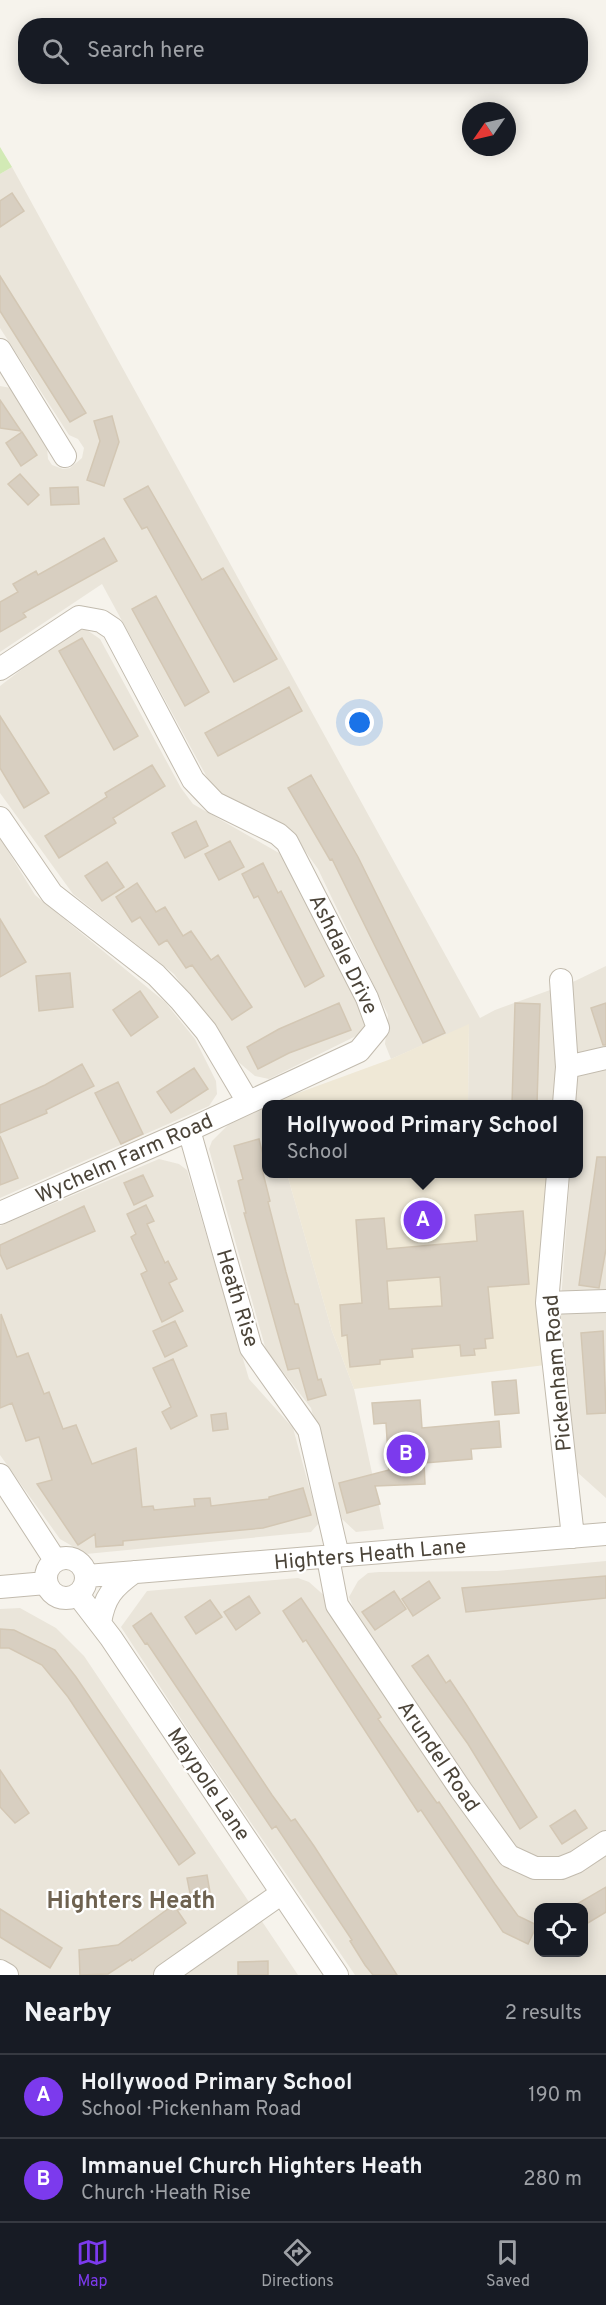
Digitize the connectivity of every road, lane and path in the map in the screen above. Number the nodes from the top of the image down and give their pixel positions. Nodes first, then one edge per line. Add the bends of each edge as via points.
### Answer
1 (3, 361) edge
2 (65, 456) dead end
3 (0, 669) edge
4 (0, 818) edge
5 (561, 980) dead end
6 (606, 1058) edge
7 (567, 1068) junction
8 (564, 1100) edge
9 (248, 1102) junction
10 (189, 1131) junction
11 (558, 1178) edge
12 (0, 1213) edge
13 (606, 1301) edge
14 (547, 1303) junction
15 (0, 1475) edge
16 (606, 1534) edge
17 (573, 1537) junction
18 (333, 1557) junction
19 (56, 1560) junction
20 (134, 1572) junction
21 (46, 1583) junction
22 (82, 1585) junction
23 (0, 1587) edge
24 (100, 1623) junction
25 (606, 1842) edge
26 (282, 1893) junction
27 (0, 1971) edge
28 (7, 1975) edge
29 (165, 1975) edge
30 (337, 1975) edge

1 - 2 street
3 - 9 street, Ashdale Drive via 69,621 79,617 101,621 113,629 204,794 287,842 367,998 378,1028 358,1051
4 - 9 street via 52,894 156,975 181,1000 206,1032
5 - 7 street
6 - 7 street
7 - 8 street
9 - 10 street, Wychelm Farm Road
10 - 12 street, Wychelm Farm Road
10 - 18 street, Heath Rise via 251,1348 309,1430
11 - 14 street, Pickenham Road
13 - 14 street
14 - 17 street, Pickenham Road
15 - 19 street
16 - 17 street, Highters Heath Lane
17 - 18 street, Highters Heath Lane
18 - 20 street, Highters Heath Lane
18 - 25 street, Arundel Road via 338,1605 509,1856 535,1868 561,1868
19 - 21 street via 47,1570
19 - 22 street via 75,1560 85,1569
20 - 22 street, Highters Heath Lane
20 - 24 street via 114,1587 102,1609
21 - 22 street via 53,1594 72,1598
21 - 23 street
22 - 24 street, Maypole Lane
24 - 26 street, Maypole Lane
26 - 29 street
26 - 30 street, Maypole Lane
27 - 28 street

